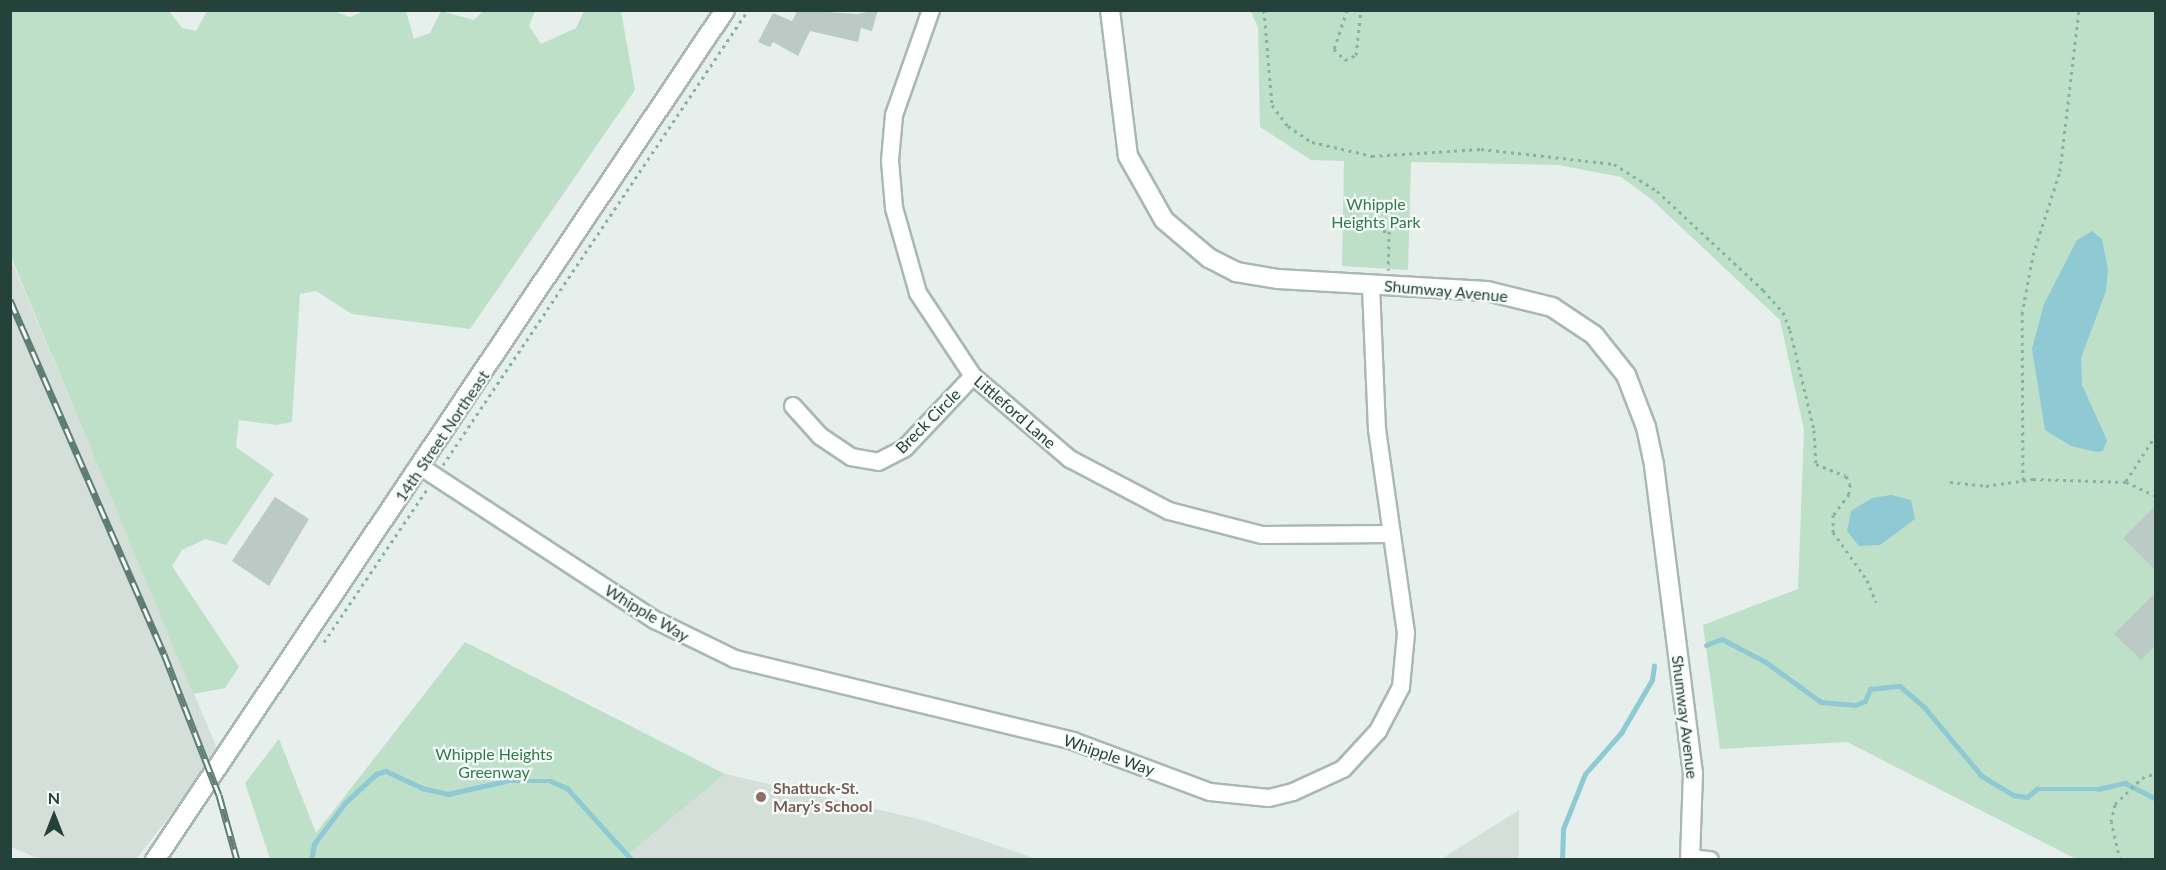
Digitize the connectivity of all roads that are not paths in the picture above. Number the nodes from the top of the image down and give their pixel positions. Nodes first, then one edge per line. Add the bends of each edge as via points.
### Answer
1 (725, 10) edge
2 (931, 10) edge
3 (1110, 10) edge
4 (1371, 284) junction
5 (973, 376) junction
6 (793, 406) dead end
7 (428, 473) junction
8 (1392, 534) junction
9 (1690, 859) edge
10 (155, 860) edge
11 (1710, 860) edge

1 - 7 street, 14th Street Northeast
2 - 5 street, Littleford Lane via 894,115 890,161 894,208 918,293
3 - 4 street, Shumway Avenue via 1128,156 1164,220 1183,239 1236,272 1278,279
4 - 8 street, Whipple Way via 1372,382
4 - 9 street, Shumway Avenue via 1488,291 1552,307 1594,335 1626,375 1641,410 1654,465 1693,773
5 - 6 street, Breck Circle via 905,448 878,462 843,452 820,436
5 - 8 street, Littleford Lane via 1070,459 1169,511 1262,535
7 - 8 street, Whipple Way via 655,620 735,659 979,715 1073,741 1210,792 1239,797 1293,792 1343,769 1391,712 1401,687 1406,633
7 - 10 street, 14th Street Northeast
9 - 11 street

